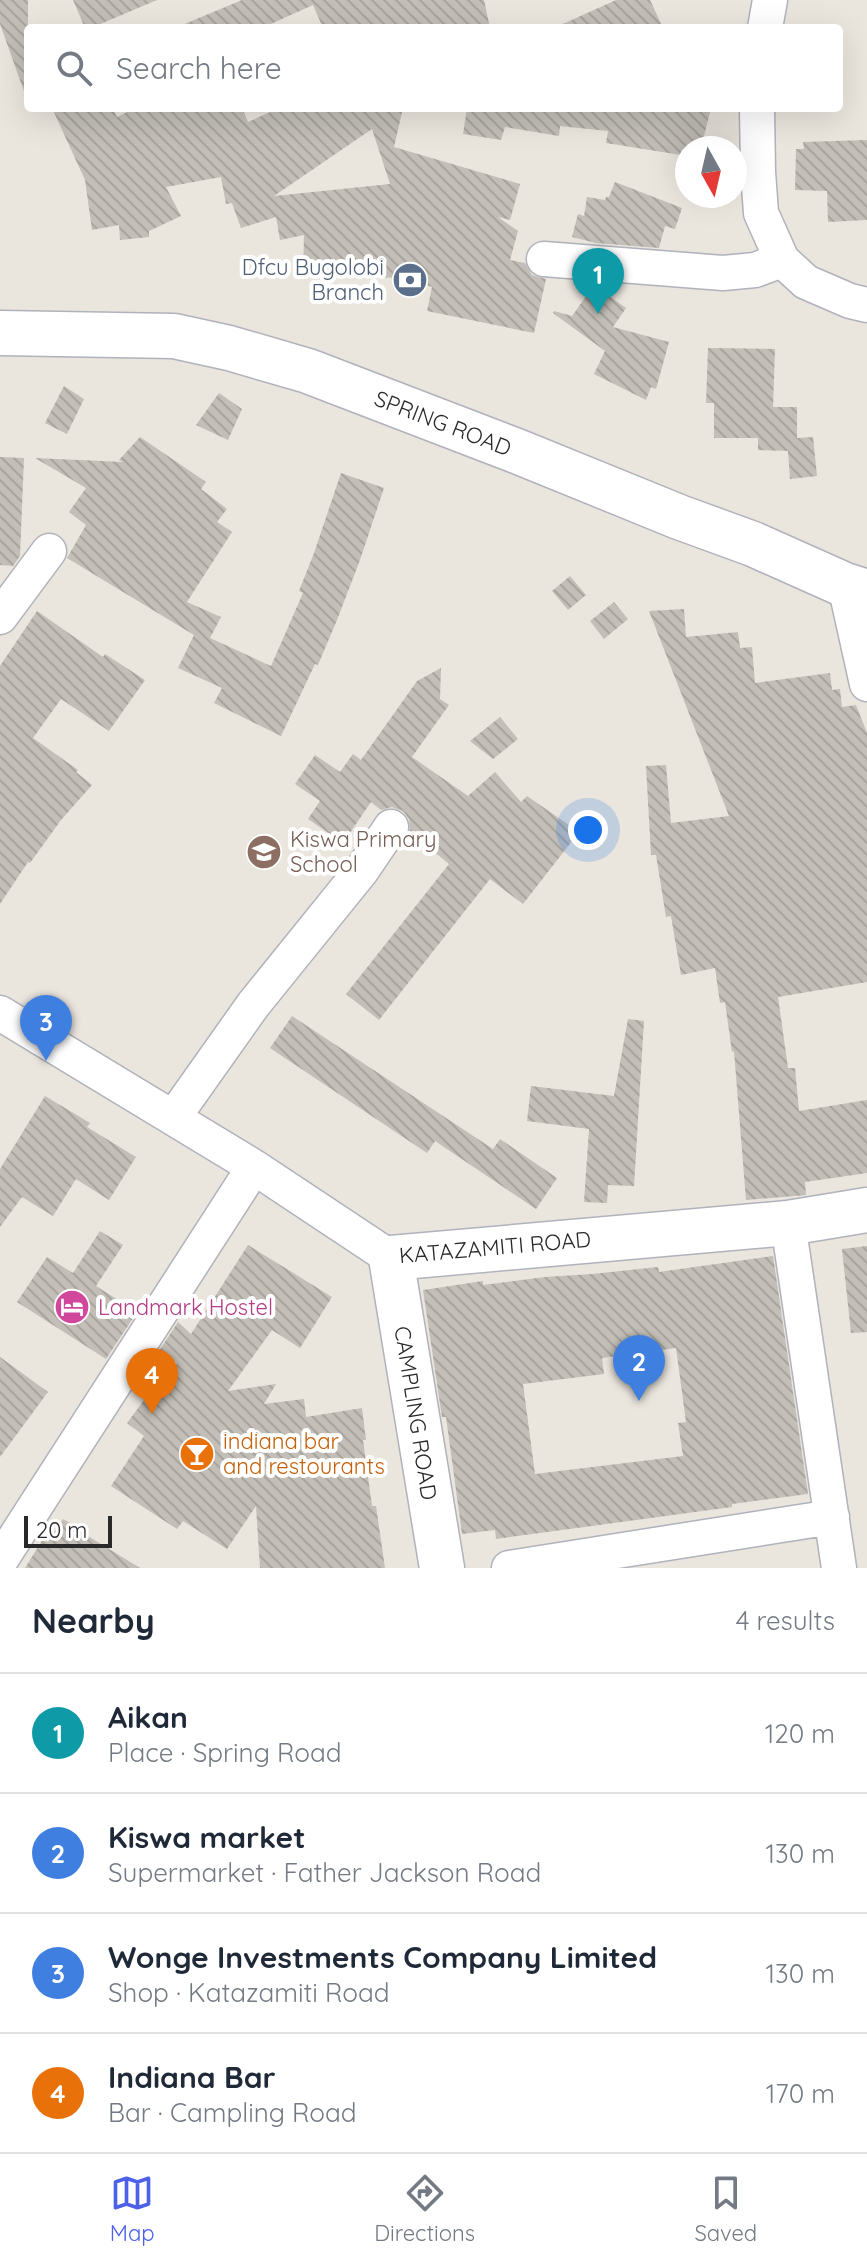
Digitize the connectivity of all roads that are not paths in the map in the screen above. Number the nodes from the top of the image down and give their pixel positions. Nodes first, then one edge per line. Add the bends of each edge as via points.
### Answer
1 (770, 0) edge
2 (766, 24) edge
3 (757, 112) edge
4 (544, 259) dead end
5 (782, 260) junction
6 (867, 305) edge
7 (0, 333) edge
8 (49, 551) dead end
9 (856, 588) edge
10 (0, 617) edge
11 (867, 684) edge
12 (391, 827) dead end
13 (0, 1013) edge
14 (173, 1118) junction
15 (254, 1167) junction
16 (867, 1210) edge
17 (788, 1223) junction
18 (391, 1258) junction
19 (832, 1517) junction
20 (0, 1561) edge
21 (442, 1568) edge
22 (509, 1568) edge
23 (839, 1568) edge

1 - 2 street
3 - 5 street via 761,213
4 - 5 street via 723,273
5 - 6 street via 806,282
7 - 9 main road, SPRING ROAD via 174,336 308,371
8 - 10 street
9 - 11 street
12 - 14 street
13 - 14 street, KATAZAMITI ROAD
14 - 15 street, KATAZAMITI ROAD
15 - 18 street, KATAZAMITI ROAD
15 - 20 street
16 - 17 main road, KATAZAMITI ROAD
17 - 18 main road, KATAZAMITI ROAD
17 - 19 street
18 - 21 main road, CAMPLING ROAD
19 - 22 street
19 - 23 street

